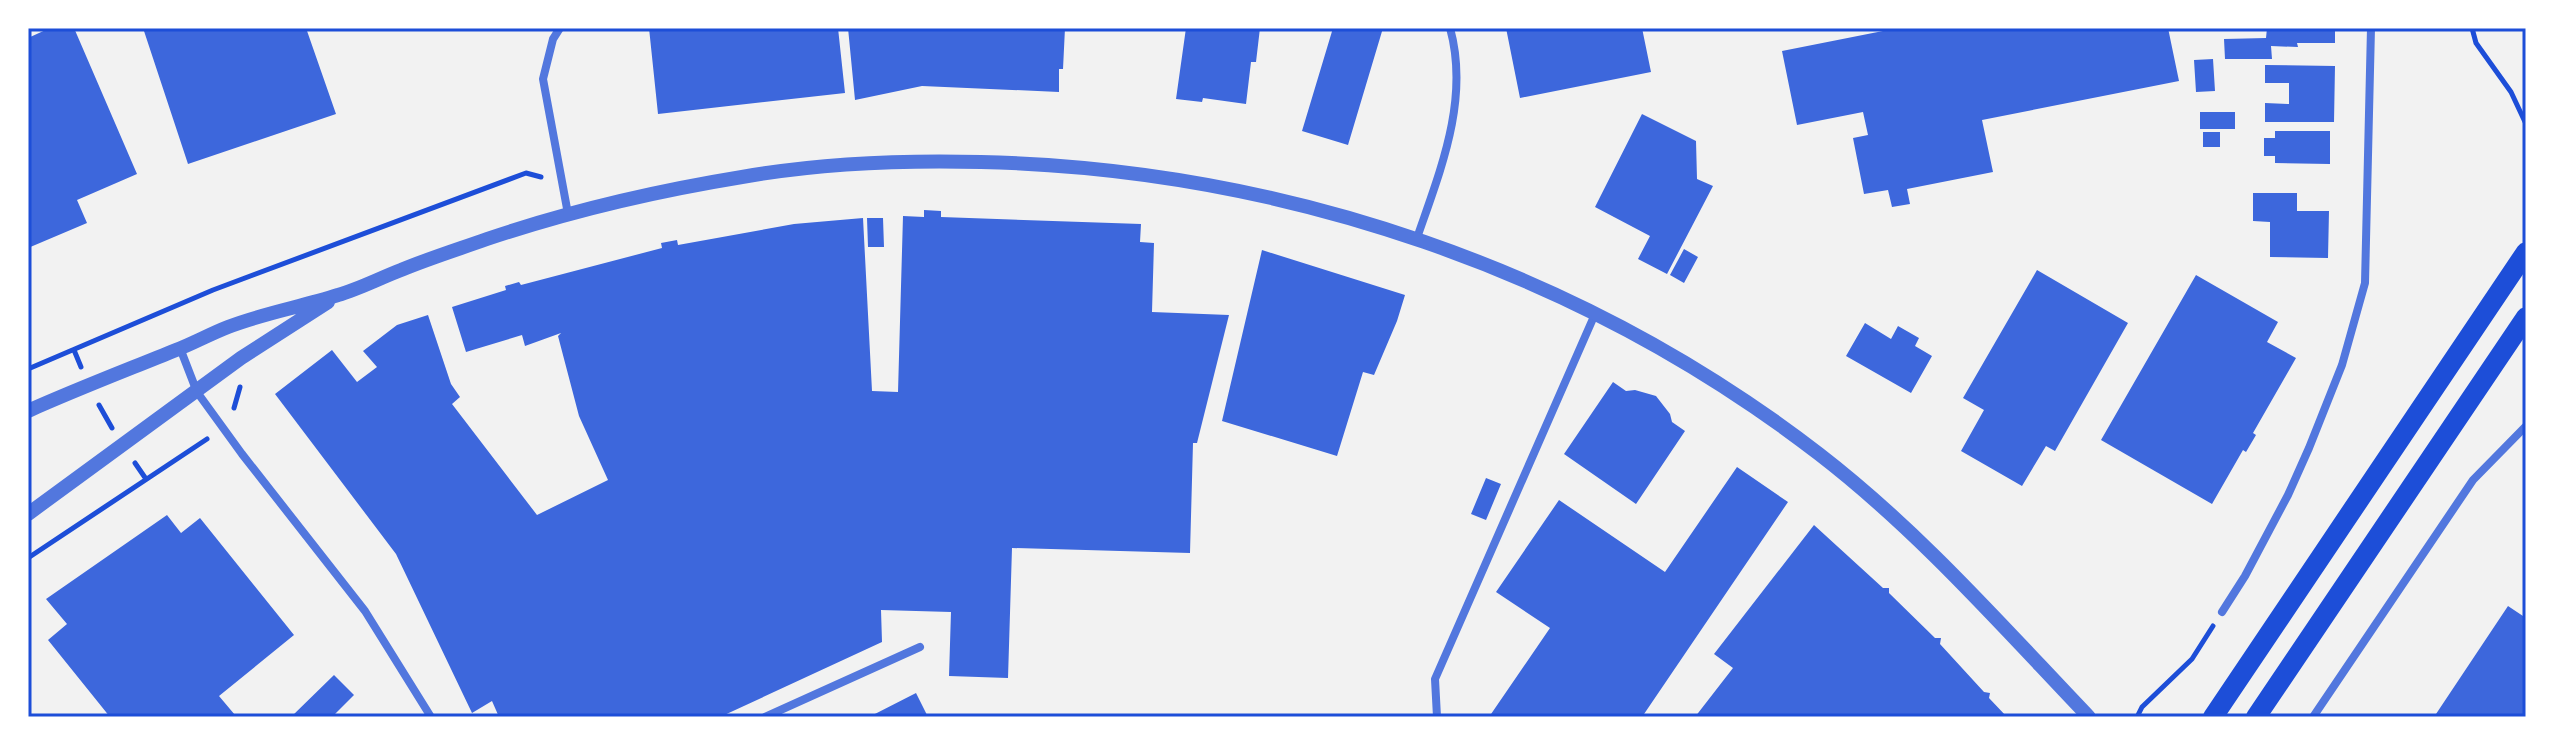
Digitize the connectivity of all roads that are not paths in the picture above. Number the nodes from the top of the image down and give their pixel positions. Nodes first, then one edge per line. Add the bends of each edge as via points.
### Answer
1 (560, 28) edge
2 (1450, 28) edge
3 (2371, 28) edge
4 (568, 214) junction
5 (1417, 238) junction
6 (2526, 252) edge
7 (338, 295) junction
8 (1595, 314) junction
9 (2526, 317) edge
10 (180, 348) junction
11 (197, 392) junction
12 (28, 411) edge
13 (2526, 426) edge
14 (28, 514) edge
15 (2222, 612) road end
16 (920, 647) dead end
17 (431, 717) edge
18 (765, 717) edge
19 (1437, 717) edge
20 (2089, 717) edge
21 (2213, 717) edge
22 (2256, 717) edge
23 (2313, 717) edge

1 - 4 street via 543,79
2 - 5 street via 1457,96
3 - 15 street via 2365,283 2342,365 2309,448
4 - 5 street via 814,167 1035,163 1243,191
4 - 7 street
5 - 8 street
6 - 21 main road
7 - 10 street via 229,326
7 - 11 street
8 - 19 street via 1435,679
8 - 20 street via 1667,352 1818,453 1937,558
9 - 22 main road
10 - 11 street
10 - 12 street
11 - 14 street
11 - 17 street via 365,611
13 - 23 street via 2473,480
16 - 18 street

